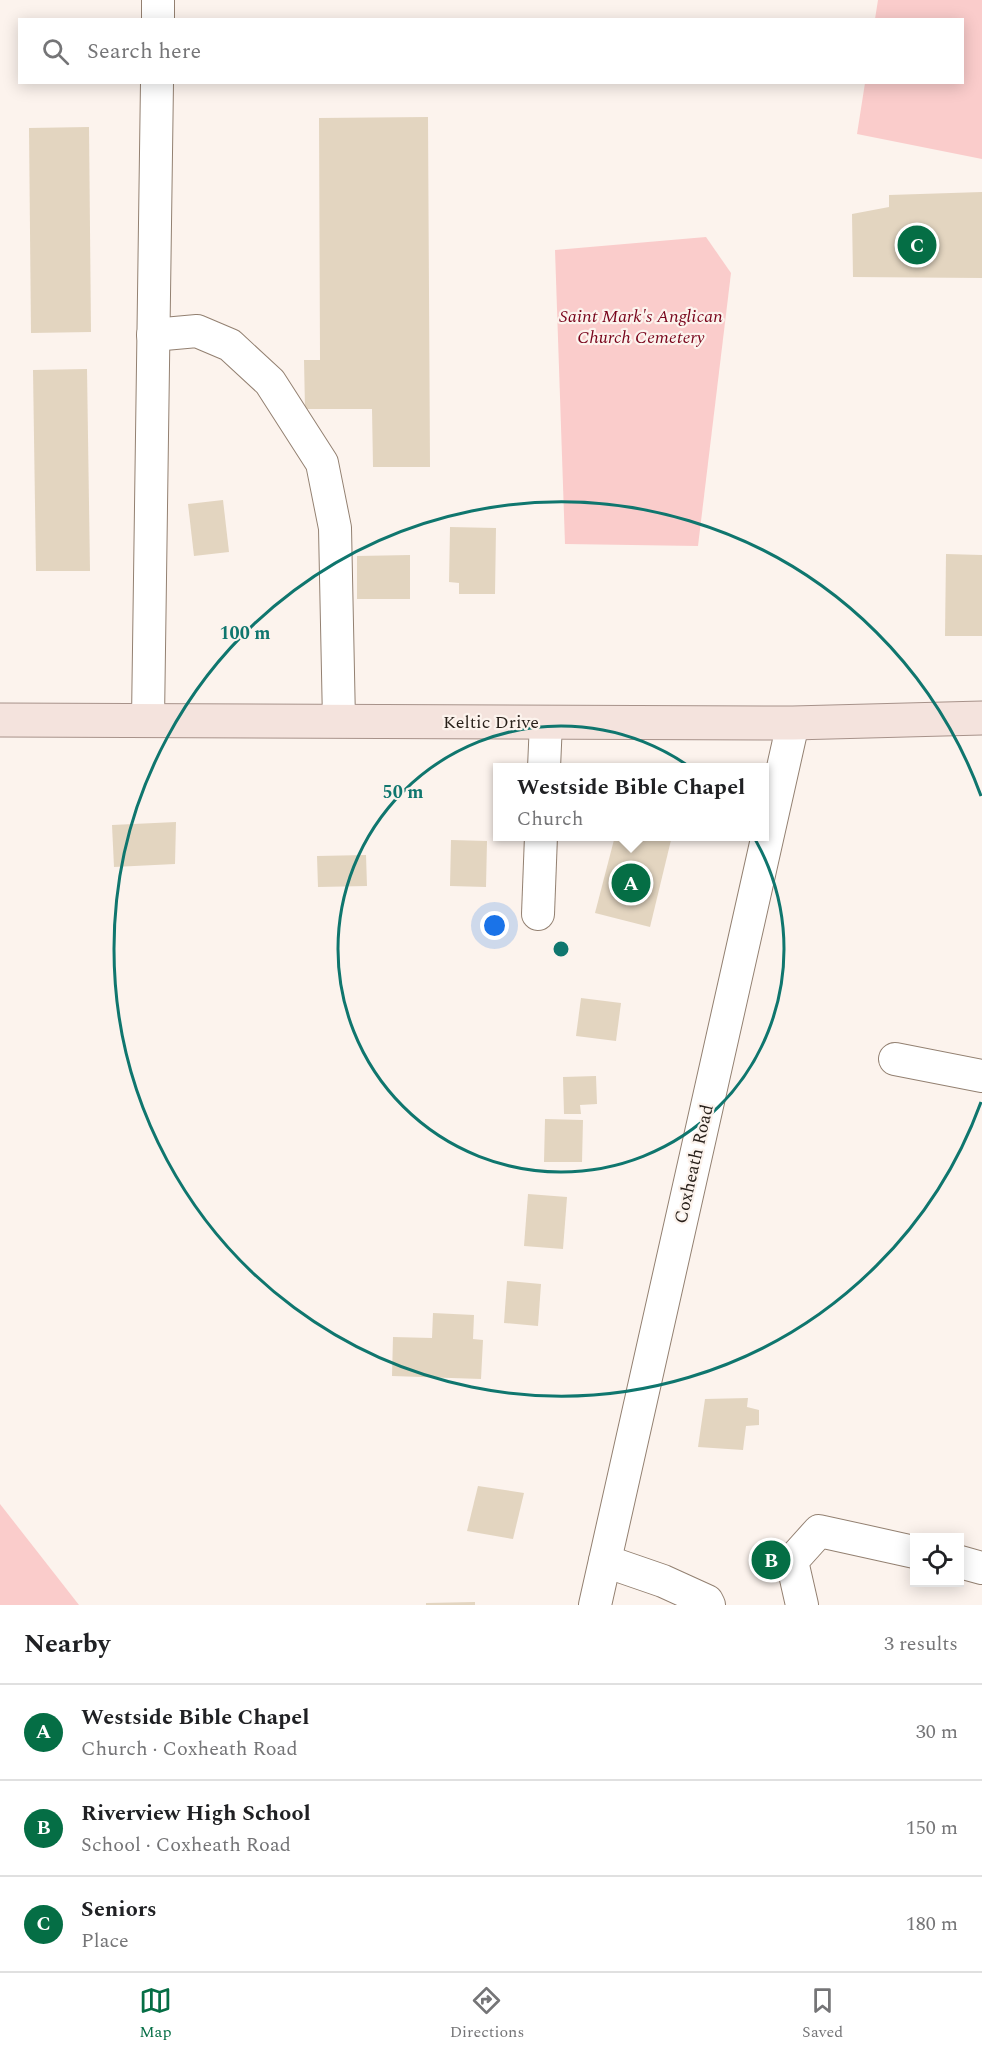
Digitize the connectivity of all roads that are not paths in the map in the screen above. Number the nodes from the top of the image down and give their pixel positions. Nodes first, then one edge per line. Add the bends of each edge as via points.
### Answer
1 (158, 0) edge
2 (158, 18) edge
3 (157, 84) edge
4 (153, 335) junction
5 (982, 718) edge
6 (0, 720) edge
7 (148, 720) junction
8 (339, 721) junction
9 (546, 722) junction
10 (793, 723) junction
11 (544, 763) edge
12 (769, 830) edge
13 (541, 841) edge
14 (767, 841) edge
15 (538, 914) dead end
16 (895, 1059) dead end
17 (982, 1076) edge
18 (910, 1551) edge
19 (605, 1561) junction
20 (964, 1563) edge
21 (982, 1568) edge
22 (595, 1605) edge
23 (710, 1605) edge
24 (802, 1605) edge

1 - 2 street
3 - 4 street
4 - 7 street
4 - 8 street via 197,331 230,345 270,382 322,463 335,528
5 - 10 main road, Keltic Drive
6 - 7 main road, Keltic Drive
7 - 8 main road, Keltic Drive
8 - 9 main road, Keltic Drive
9 - 10 main road, Keltic Drive
9 - 11 street
10 - 12 street, Coxheath Road
13 - 15 street
14 - 19 street, Coxheath Road
16 - 17 street
18 - 24 street via 819,1530 792,1561
19 - 22 street, Coxheath Road
19 - 23 street via 663,1581
20 - 21 street

